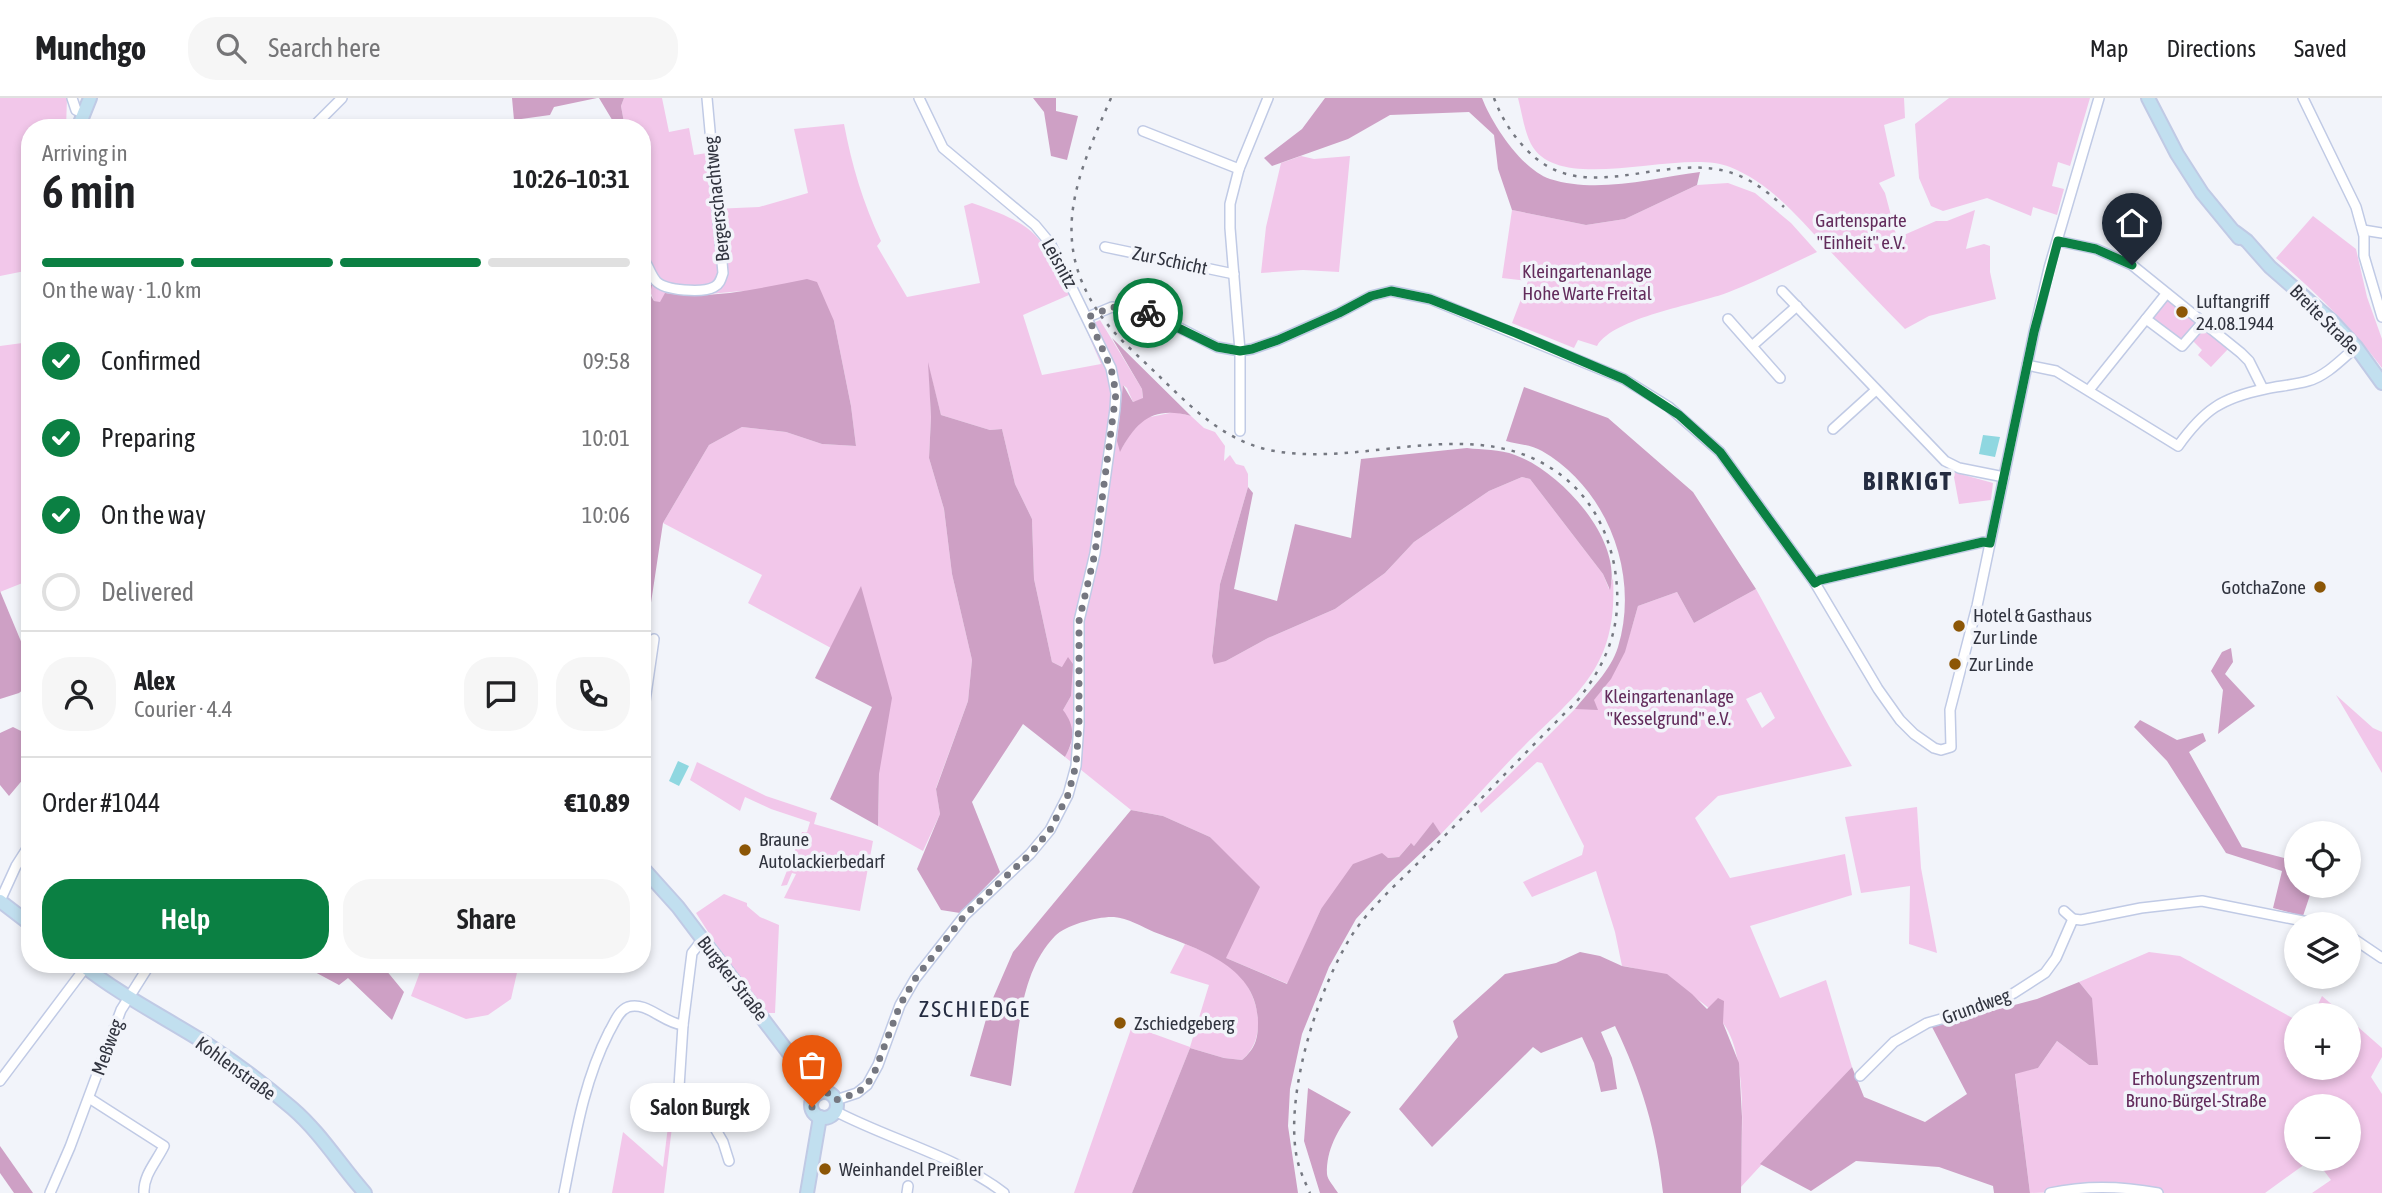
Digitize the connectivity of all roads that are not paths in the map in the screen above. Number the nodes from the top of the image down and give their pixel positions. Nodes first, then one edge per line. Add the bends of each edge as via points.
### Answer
1 (72, 98) edge
2 (90, 98) edge
3 (342, 98) edge
4 (707, 98) edge
5 (1268, 98) edge
6 (2099, 98) edge
7 (2148, 98) edge
8 (2303, 98) edge
9 (922, 99) edge
10 (83, 113) junction
11 (81, 119) edge
12 (321, 119) edge
13 (1143, 131) dead end
14 (1239, 169) junction
15 (2363, 230) junction
16 (2382, 233) edge
17 (2058, 241) junction
18 (1105, 247) dead end
19 (651, 271) edge
20 (1234, 274) junction
21 (1782, 291) dead end
22 (2166, 294) junction
23 (1797, 306) junction
24 (1088, 317) junction
25 (2382, 317) edge
26 (1728, 319) dead end
27 (2146, 319) junction
28 (2203, 322) junction
29 (1752, 346) junction
30 (2356, 347) junction
31 (1240, 351) junction
32 (2027, 365) junction
33 (1780, 378) dead end
34 (2382, 383) edge
35 (2263, 389) junction
36 (1876, 390) junction
37 (2089, 390) junction
38 (1833, 429) dead end
39 (1240, 431) dead end
40 (2004, 477) junction
41 (1990, 543) junction
42 (1815, 583) junction
43 (654, 639) dead end
44 (651, 660) edge
45 (21, 858) edge
46 (651, 877) edge
47 (0, 901) edge
48 (2064, 911) dead end
49 (21, 917) edge
50 (2284, 917) edge
51 (2073, 919) junction
52 (703, 939) junction
53 (2361, 944) edge
54 (2382, 958) edge
55 (78, 973) edge
56 (93, 973) edge
57 (144, 973) edge
58 (128, 998) junction
59 (683, 1025) junction
60 (1860, 1076) dead end
61 (0, 1081) edge
62 (819, 1093) junction
63 (89, 1098) junction
64 (836, 1106) junction
65 (820, 1117) junction
66 (729, 1161) dead end
67 (360, 1192) edge
68 (50, 1193) edge
69 (144, 1193) edge
70 (564, 1193) edge
71 (807, 1193) edge
72 (1004, 1193) edge
73 (2050, 1193) edge
74 (2158, 1193) edge

1 - 10 street via 76,110
2 - 10 street
3 - 12 street
4 - 19 street, Bergerschachtweg via 723,274 713,288 688,290 664,287
5 - 14 street, Zur Schicht
6 - 17 street
7 - 30 street, Breite Straße via 2176,154 2243,245
8 - 15 street
9 - 24 street, Leisnitz via 943,148 1046,236
10 - 11 street
13 - 14 street
14 - 20 street, Zur Schicht via 1230,204
15 - 16 street
15 - 25 street via 2364,256
17 - 22 street via 2115,256
17 - 32 street
18 - 20 street, Zur Schicht
20 - 31 street, Zur Schicht
21 - 23 street
22 - 27 street
22 - 28 street
23 - 29 street
23 - 36 street
24 - 31 street via 1112,307 1133,309 1217,347
24 - 64 street, Leisnitz via 1111,368 1116,393 1095,553 1079,621 1079,718 1076,765 1068,795 1050,830 1026,859 947,934 900,1005 867,1085
26 - 29 street
27 - 28 street via 2182,346
27 - 37 street
28 - 35 street via 2249,361
29 - 33 street
30 - 34 street, Breite Straße
30 - 35 street via 2322,375
31 - 39 street, Zur Schicht
31 - 42 street via 1278,340 1391,291 1430,299 1516,333 1624,379 1679,415 1720,452
32 - 37 street via 2056,371
32 - 40 street
35 - 37 street via 2207,411 2178,446
36 - 38 street
36 - 40 street via 1945,461
40 - 41 street
41 - 42 street
41 - 42 street via 1950,710 1951,747 1941,750 1900,720
43 - 44 street
45 - 47 street
46 - 52 street, Burgker Straße
47 - 49 street
48 - 51 street
50 - 51 street via 2202,901
51 - 60 street, Grundweg via 2045,973 1987,1006 1927,1023 1894,1042
52 - 59 street via 692,953
52 - 62 street, Burgker Straße
53 - 54 street
55 - 61 street, Kohlenstraße
56 - 58 street, Kohlenstraße
57 - 58 street, Meßweg
58 - 63 street, Meßweg
58 - 67 street, Kohlenstraße via 207,1044 295,1111 331,1149
59 - 66 street via 680,1094 709,1117
59 - 70 street via 636,1006 626,1007 618,1016 586,1088
62 - 64 street via 829,1093
62 - 65 street via 812,1107
63 - 68 street, Meßweg
63 - 69 street, Meßweg via 164,1146 150,1168
64 - 65 street via 828,1117
64 - 72 street via 864,1126 964,1169
65 - 71 street
73 - 74 street via 2102,1187

